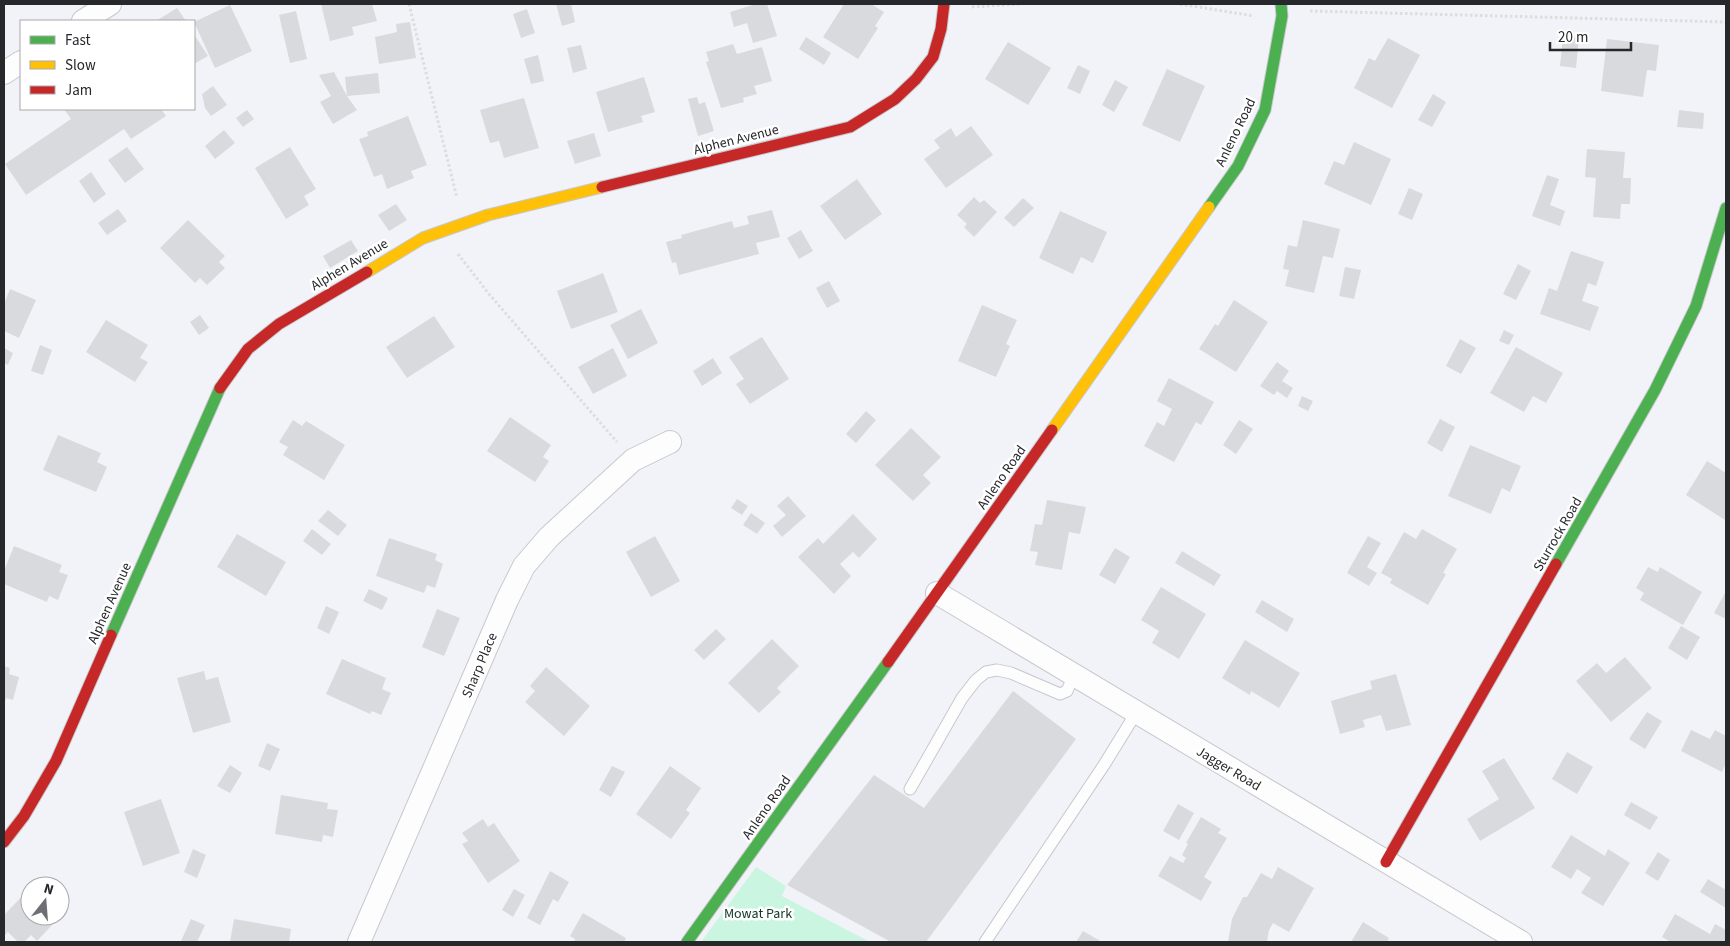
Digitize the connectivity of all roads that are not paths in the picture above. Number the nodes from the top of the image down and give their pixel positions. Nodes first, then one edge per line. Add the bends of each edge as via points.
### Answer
1 (110, 4) edge
2 (1282, 4) edge
3 (944, 5) edge
4 (85, 20) edge
5 (20, 63) edge
6 (4, 73) edge
7 (1726, 208) edge
8 (670, 442) dead end
9 (938, 593) junction
10 (1074, 676) junction
11 (1136, 713) junction
12 (910, 789) dead end
13 (4, 842) edge
14 (1386, 862) junction
15 (359, 942) edge
16 (687, 942) edge
17 (985, 942) edge
18 (1521, 942) edge

1 - 4 street
2 - 9 street, Anleno Road via 1265,110 1238,166
3 - 13 street, Alphen Avenue via 933,56 922,71 896,99 850,127 463,223 423,238 279,324 248,350 220,388 56,761 24,816
5 - 6 street
7 - 14 street, Sturrock Road via 1696,306 1656,390
8 - 15 street, Sharp Place via 633,460 549,537 524,566
9 - 10 street, Jagger Road
9 - 16 street, Anleno Road
10 - 11 street, Jagger Road
10 - 12 lane via 1067,691 1060,694 1011,672 997,670 981,676 962,698
11 - 14 street, Jagger Road
11 - 17 lane
14 - 18 street, Jagger Road

